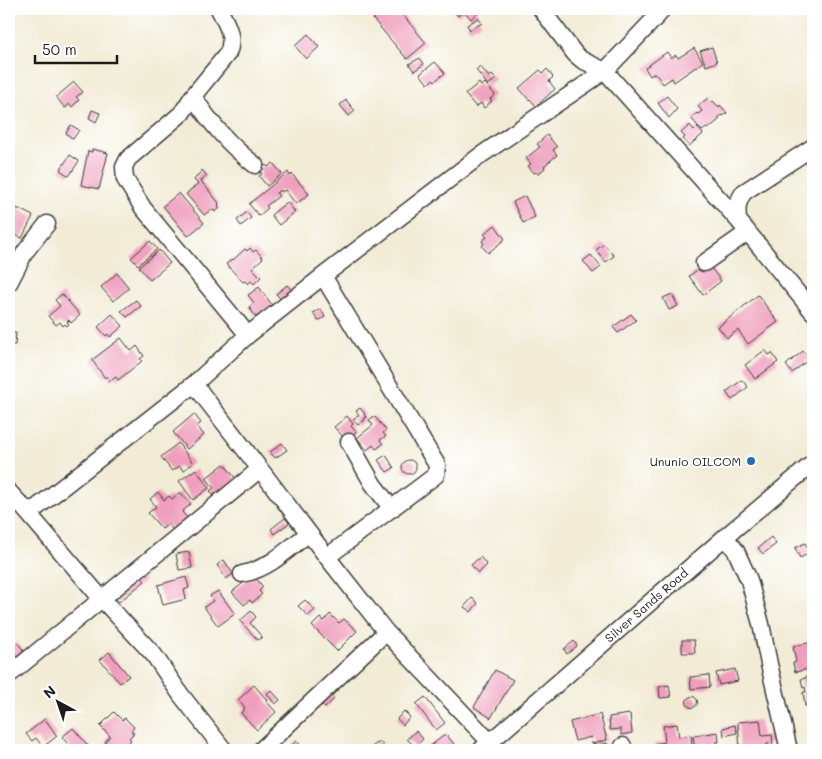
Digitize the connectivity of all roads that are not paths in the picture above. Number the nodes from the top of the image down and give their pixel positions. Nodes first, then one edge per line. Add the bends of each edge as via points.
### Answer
1 (219, 9) edge
2 (541, 9) edge
3 (662, 9) edge
4 (605, 71) junction
5 (193, 96) junction
6 (813, 147) edge
7 (255, 165) dead end
8 (47, 224) dead end
9 (743, 226) junction
10 (704, 263) dead end
11 (323, 276) junction
12 (9, 283) edge
13 (813, 312) edge
14 (248, 335) junction
15 (194, 384) junction
16 (349, 442) dead end
17 (813, 463) edge
18 (260, 468) junction
19 (9, 492) edge
20 (22, 506) junction
21 (392, 509) junction
22 (309, 533) junction
23 (724, 537) junction
24 (328, 557) junction
25 (242, 574) dead end
26 (101, 598) junction
27 (386, 632) junction
28 (9, 675) edge
29 (489, 748) edge
30 (224, 750) edge
31 (261, 750) edge
32 (789, 750) edge

1 - 5 street via 230,31 231,47
2 - 4 street via 575,54
3 - 4 street
4 - 9 street
4 - 11 street via 481,155
5 - 7 street via 231,145
5 - 14 street via 182,114 128,159 124,167 125,179 143,208
6 - 9 street via 744,192 738,204
8 - 12 street via 25,252
9 - 10 street
9 - 13 street
11 - 14 street
11 - 21 street via 436,465 436,475
14 - 15 street
15 - 18 street
15 - 20 street via 36,508 28,510
16 - 21 street via 372,484
17 - 23 street, Silver Sands Road
18 - 22 street
18 - 26 street
19 - 20 street
20 - 26 street
21 - 24 street
22 - 24 street
22 - 25 street via 268,564
23 - 29 street, Silver Sands Road
23 - 32 street via 736,551 749,580
24 - 27 street
26 - 28 street
26 - 30 street via 154,655
27 - 29 street
27 - 31 street

